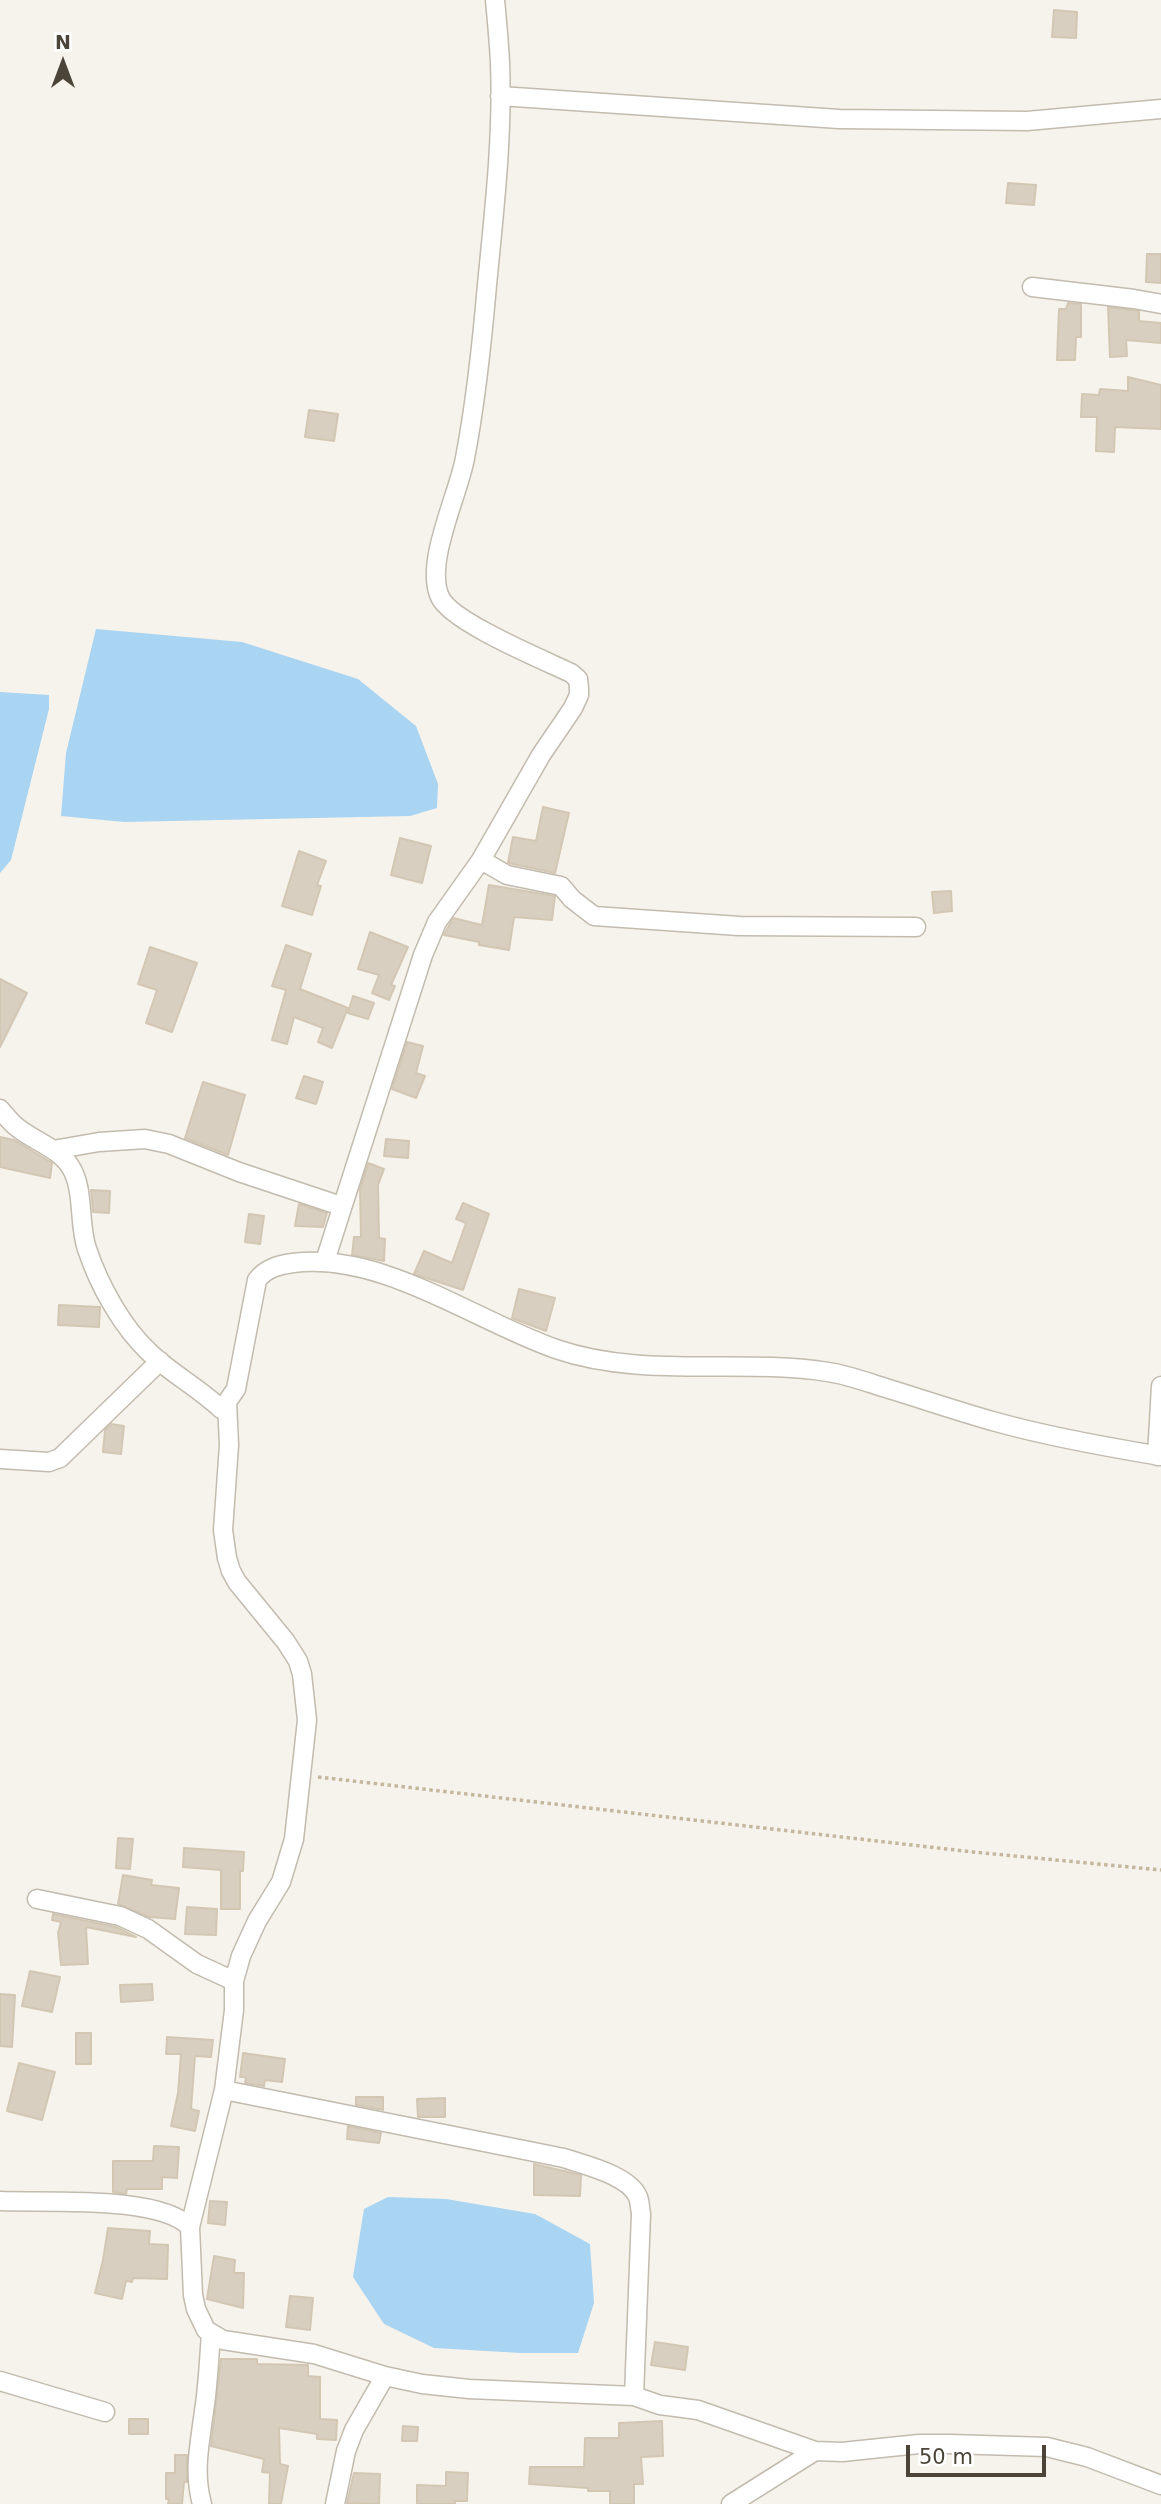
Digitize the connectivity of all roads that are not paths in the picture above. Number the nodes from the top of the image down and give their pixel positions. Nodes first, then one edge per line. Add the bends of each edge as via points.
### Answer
1 (495, 0) edge
2 (499, 96) junction
3 (1161, 109) edge
4 (1032, 286) dead end
5 (1161, 304) edge
6 (481, 860) junction
7 (916, 927) dead end
8 (0, 1109) edge
9 (53, 1150) junction
10 (341, 1206) junction
11 (325, 1261) junction
12 (160, 1361) junction
13 (1161, 1386) edge
14 (226, 1402) junction
15 (1159, 1456) edge
16 (0, 1458) edge
17 (37, 1899) dead end
18 (234, 1981) junction
19 (224, 2090) junction
20 (0, 2201) edge
21 (190, 2227) junction
22 (211, 2334) junction
23 (385, 2376) junction
24 (0, 2381) edge
25 (634, 2396) junction
26 (104, 2412) dead end
27 (815, 2451) junction
28 (1161, 2485) edge
29 (202, 2504) edge
30 (335, 2504) edge
31 (731, 2504) edge

1 - 2 street
2 - 3 street via 839,119 1027,121
2 - 6 street via 498,180 479,367 465,461 443,533 437,584 440,597 465,620 571,673 578,679 579,695
4 - 5 street
6 - 7 street via 507,875 561,886 594,915 739,926
6 - 10 street via 437,922 423,955
8 - 9 street via 19,1129
9 - 10 street via 145,1139
9 - 12 street via 70,1165 74,1176 82,1229 99,1279 131,1332
10 - 11 street
11 - 14 street via 286,1264 269,1269 257,1280 236,1389
11 - 15 street via 385,1275 521,1336 584,1358 829,1372 997,1422
12 - 14 street via 221,1409
12 - 16 street via 60,1458 49,1462
13 - 15 street
14 - 18 street via 229,1445 223,1530 227,1558 237,1582 298,1661 307,1720 287,1865 250,1936
17 - 18 street via 120,1916 148,1928 197,1964
18 - 19 street
19 - 21 street
19 - 25 street via 564,2158 620,2179 639,2198
20 - 21 street via 134,2205 173,2214
21 - 22 street via 193,2295 200,2321
22 - 23 street via 246,2345 314,2354
22 - 29 street via 197,2468
23 - 25 street via 469,2389
23 - 30 street via 354,2430
24 - 26 street
25 - 27 street via 698,2410
27 - 28 street via 919,2444 1047,2447
27 - 31 street

